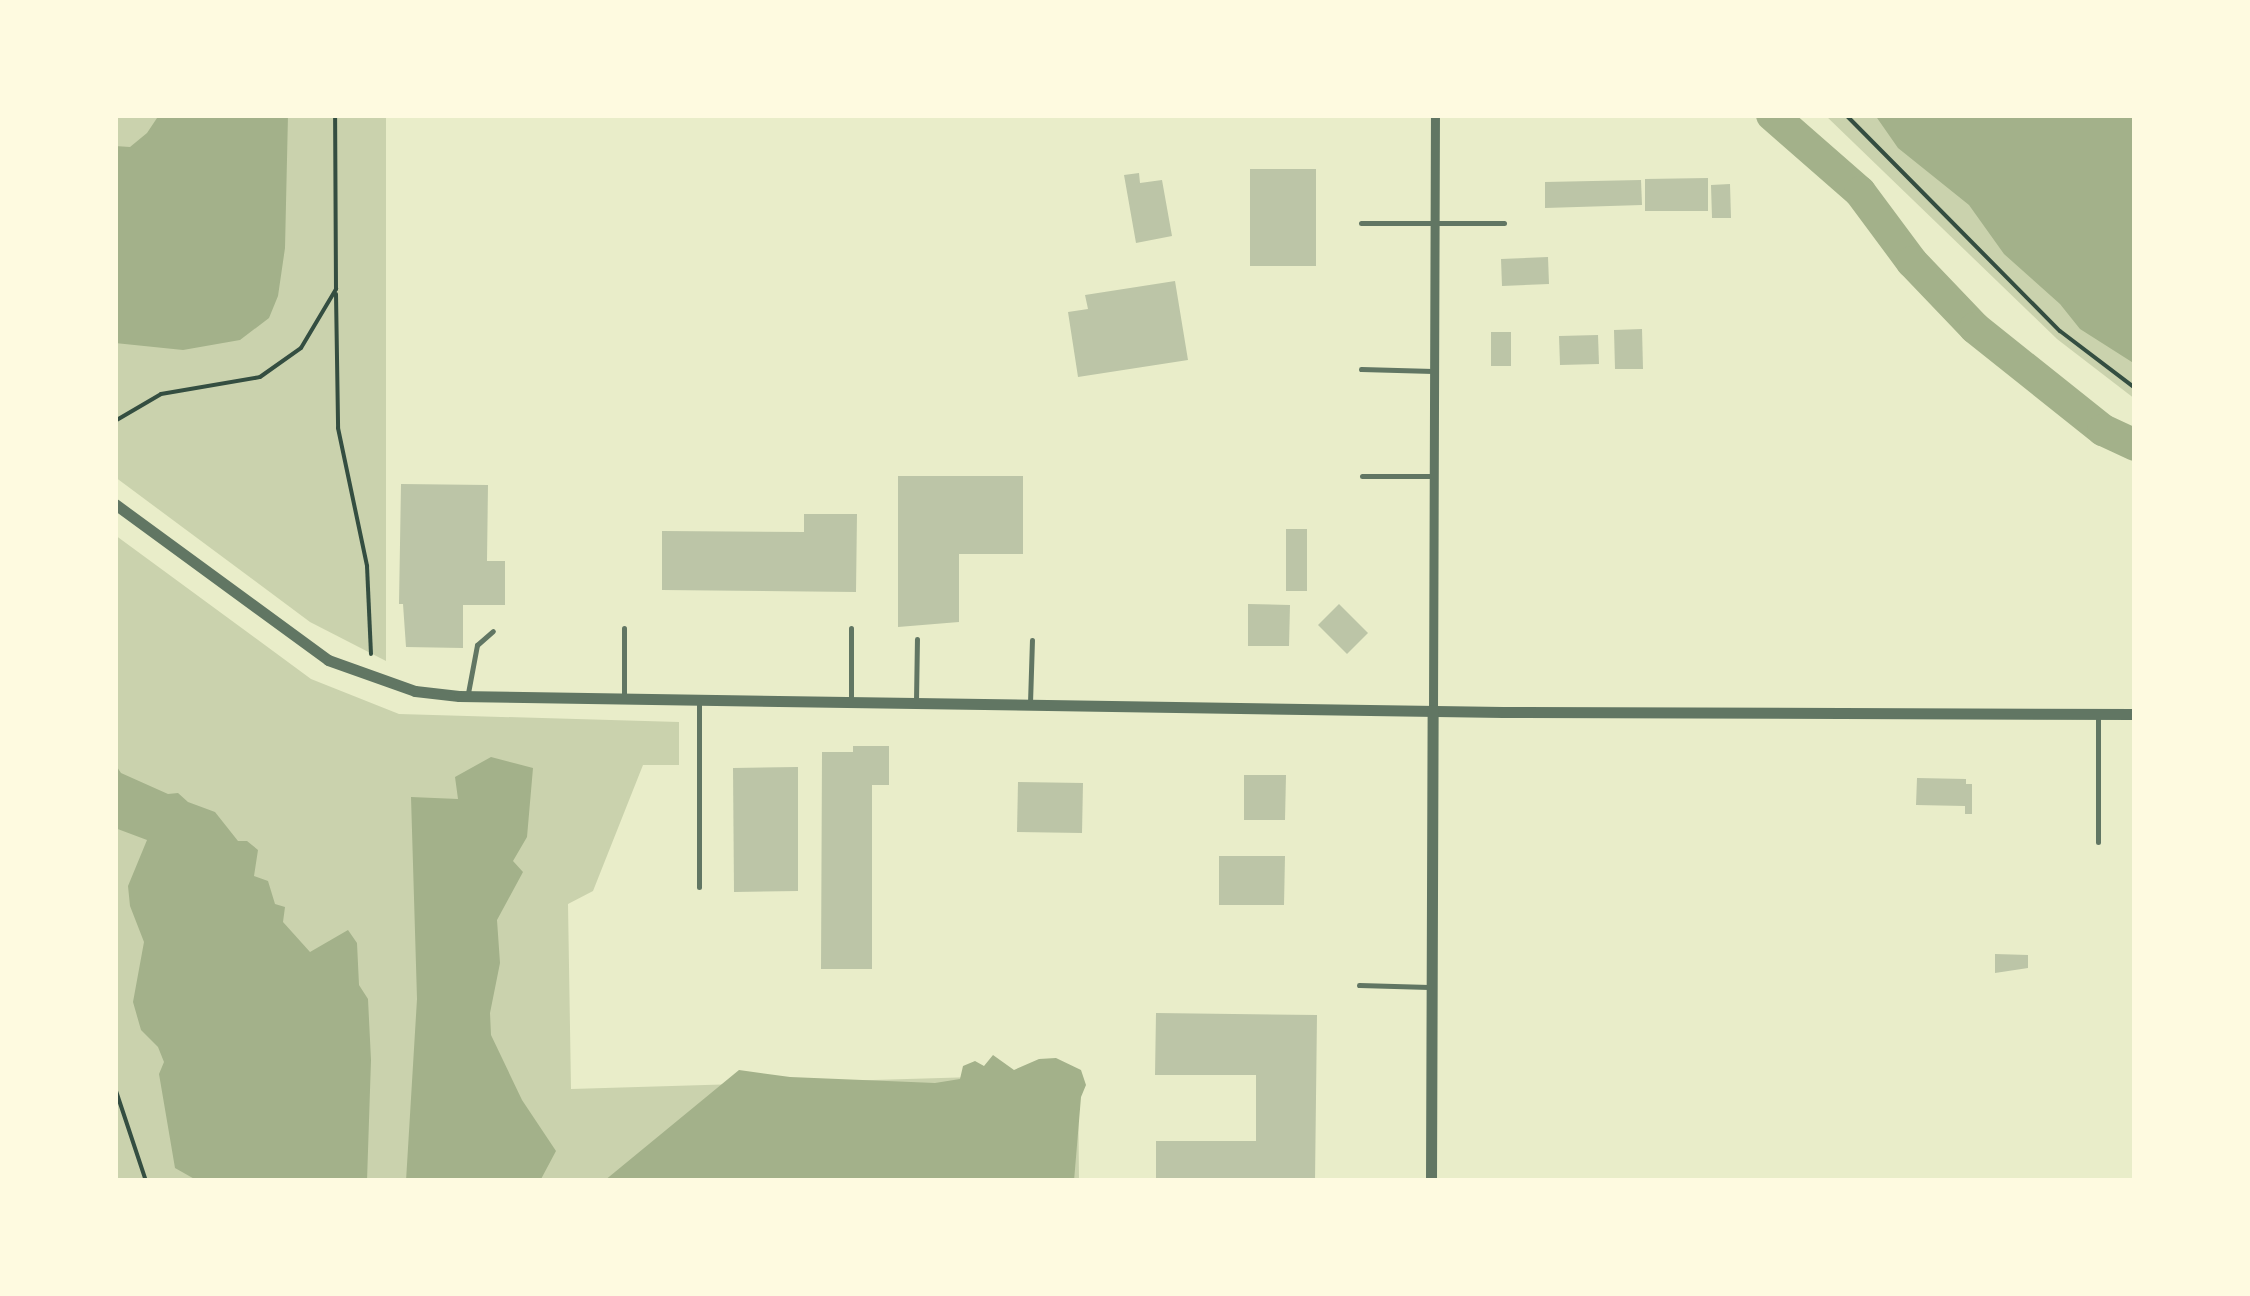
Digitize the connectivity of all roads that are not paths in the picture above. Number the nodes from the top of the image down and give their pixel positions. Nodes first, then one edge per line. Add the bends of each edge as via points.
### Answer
1 (1436, 115) edge
2 (1361, 224) dead end
3 (1435, 224) junction
4 (1504, 224) dead end
5 (1362, 369) dead end
6 (1436, 371) junction
7 (1362, 476) dead end
8 (1435, 476) junction
9 (115, 504) edge
10 (624, 628) dead end
11 (851, 628) dead end
12 (492, 631) dead end
13 (918, 639) dead end
14 (1032, 640) dead end
15 (468, 696) junction
16 (624, 700) junction
17 (699, 701) junction
18 (852, 704) junction
19 (916, 704) junction
20 (1030, 706) junction
21 (1433, 710) junction
22 (2098, 714) junction
23 (2135, 714) edge
24 (2098, 842) dead end
25 (699, 886) dead end
26 (1359, 984) dead end
27 (1432, 987) junction
28 (1431, 1181) edge

1 - 3 street
2 - 3 lane
3 - 4 lane
3 - 6 street
5 - 6 lane
6 - 8 street
7 - 8 lane
8 - 21 street
9 - 15 street via 328,660 415,691
10 - 16 lane
11 - 18 lane
12 - 15 lane via 477,646
13 - 19 lane
14 - 20 lane
15 - 16 street
16 - 17 street
17 - 18 street
17 - 25 lane
18 - 19 street
19 - 20 street
20 - 21 street
21 - 22 street
21 - 27 street
22 - 23 street
22 - 24 lane
26 - 27 lane
27 - 28 street

